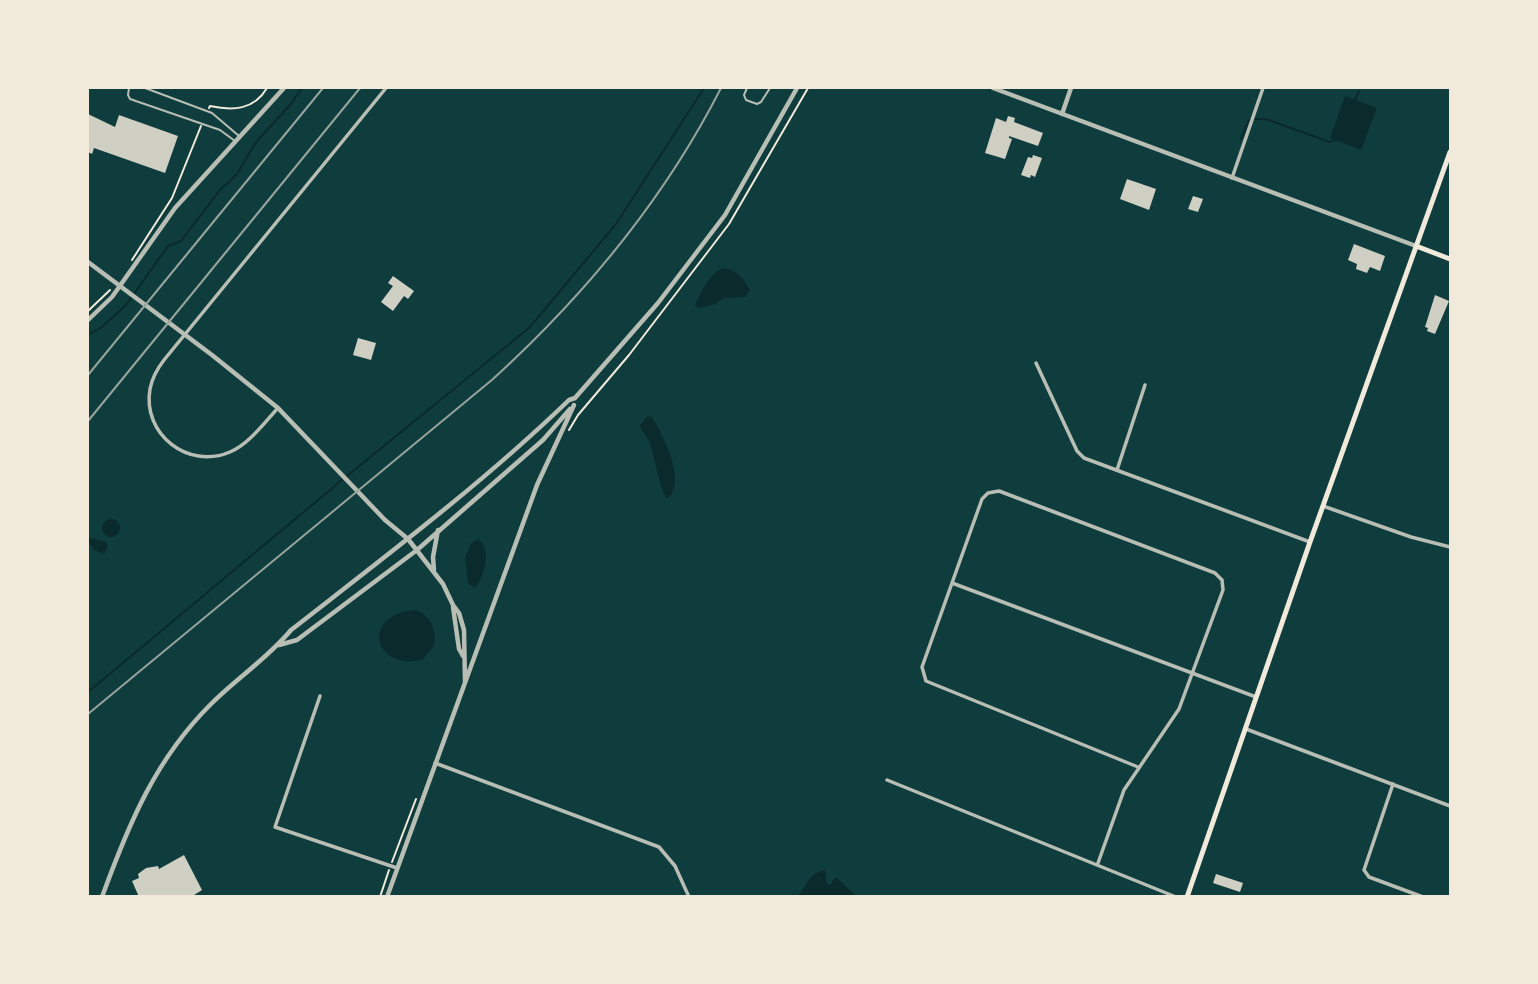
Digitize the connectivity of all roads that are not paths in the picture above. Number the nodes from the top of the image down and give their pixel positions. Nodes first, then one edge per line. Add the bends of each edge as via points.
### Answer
1 (129, 88) edge
2 (145, 88) edge
3 (284, 88) edge
4 (386, 88) edge
5 (747, 88) edge
6 (770, 88) edge
7 (797, 88) edge
8 (993, 88) edge
9 (1071, 88) edge
10 (1263, 88) edge
11 (1004, 89) edge
12 (1062, 114) junction
13 (240, 137) junction
14 (235, 142) junction
15 (1451, 152) edge
16 (1232, 178) junction
17 (1416, 246) junction
18 (1451, 259) edge
19 (88, 262) edge
20 (88, 320) edge
21 (1035, 363) dead end
22 (1145, 385) dead end
23 (575, 398) junction
24 (574, 405) junction
25 (278, 408) junction
26 (1117, 470) junction
27 (1323, 506) junction
28 (438, 530) junction
29 (408, 539) junction
30 (1310, 542) junction
31 (1451, 547) edge
32 (417, 550) junction
33 (434, 571) junction
34 (952, 583) junction
35 (279, 645) junction
36 (1193, 673) junction
37 (465, 682) junction
38 (320, 696) dead end
39 (1256, 697) junction
40 (1245, 729) junction
41 (435, 763) junction
42 (1138, 767) junction
43 (887, 780) dead end
44 (1393, 784) junction
45 (1451, 806) edge
46 (1098, 863) junction
47 (394, 867) junction
48 (102, 897) edge
49 (387, 897) edge
50 (689, 897) edge
51 (1177, 897) edge
52 (1187, 897) edge
53 (1423, 897) edge

1 - 14 lane via 130,99 220,130
2 - 13 lane via 207,111
3 - 13 street
4 - 25 street via 164,360 149,391 150,411 160,433 178,450 202,457 236,449
5 - 6 lane via 746,100 757,104
7 - 23 street via 725,215 658,303
8 - 11 street
9 - 12 street
10 - 16 street
11 - 12 street
12 - 16 street
13 - 14 street
14 - 20 street via 176,208 112,297
15 - 17 main road
16 - 17 street
17 - 18 main road
17 - 27 main road
19 - 25 street
21 - 26 street via 1077,451
22 - 26 street
23 - 24 street
23 - 29 street
24 - 28 street via 543,440
24 - 37 street via 537,485
25 - 29 street
26 - 30 street
27 - 30 main road
27 - 31 street
28 - 32 street
28 - 33 street
29 - 32 street
29 - 35 street via 291,630
30 - 39 main road
32 - 33 street
32 - 35 street via 297,640
33 - 37 street via 464,630
34 - 36 street
34 - 36 street via 982,499 999,491 1215,573 1223,590
34 - 42 street via 922,667 923,677 931,685
35 - 48 street via 213,702 163,762 133,817
36 - 39 street
36 - 42 street via 1179,709
37 - 41 street
38 - 47 street via 275,827
39 - 40 main road
40 - 44 street
40 - 52 main road
41 - 47 street
41 - 50 street via 659,847 675,866
42 - 46 street via 1121,798
43 - 46 street
44 - 45 street
44 - 53 street via 1364,870 1369,877
46 - 51 street
47 - 49 street

